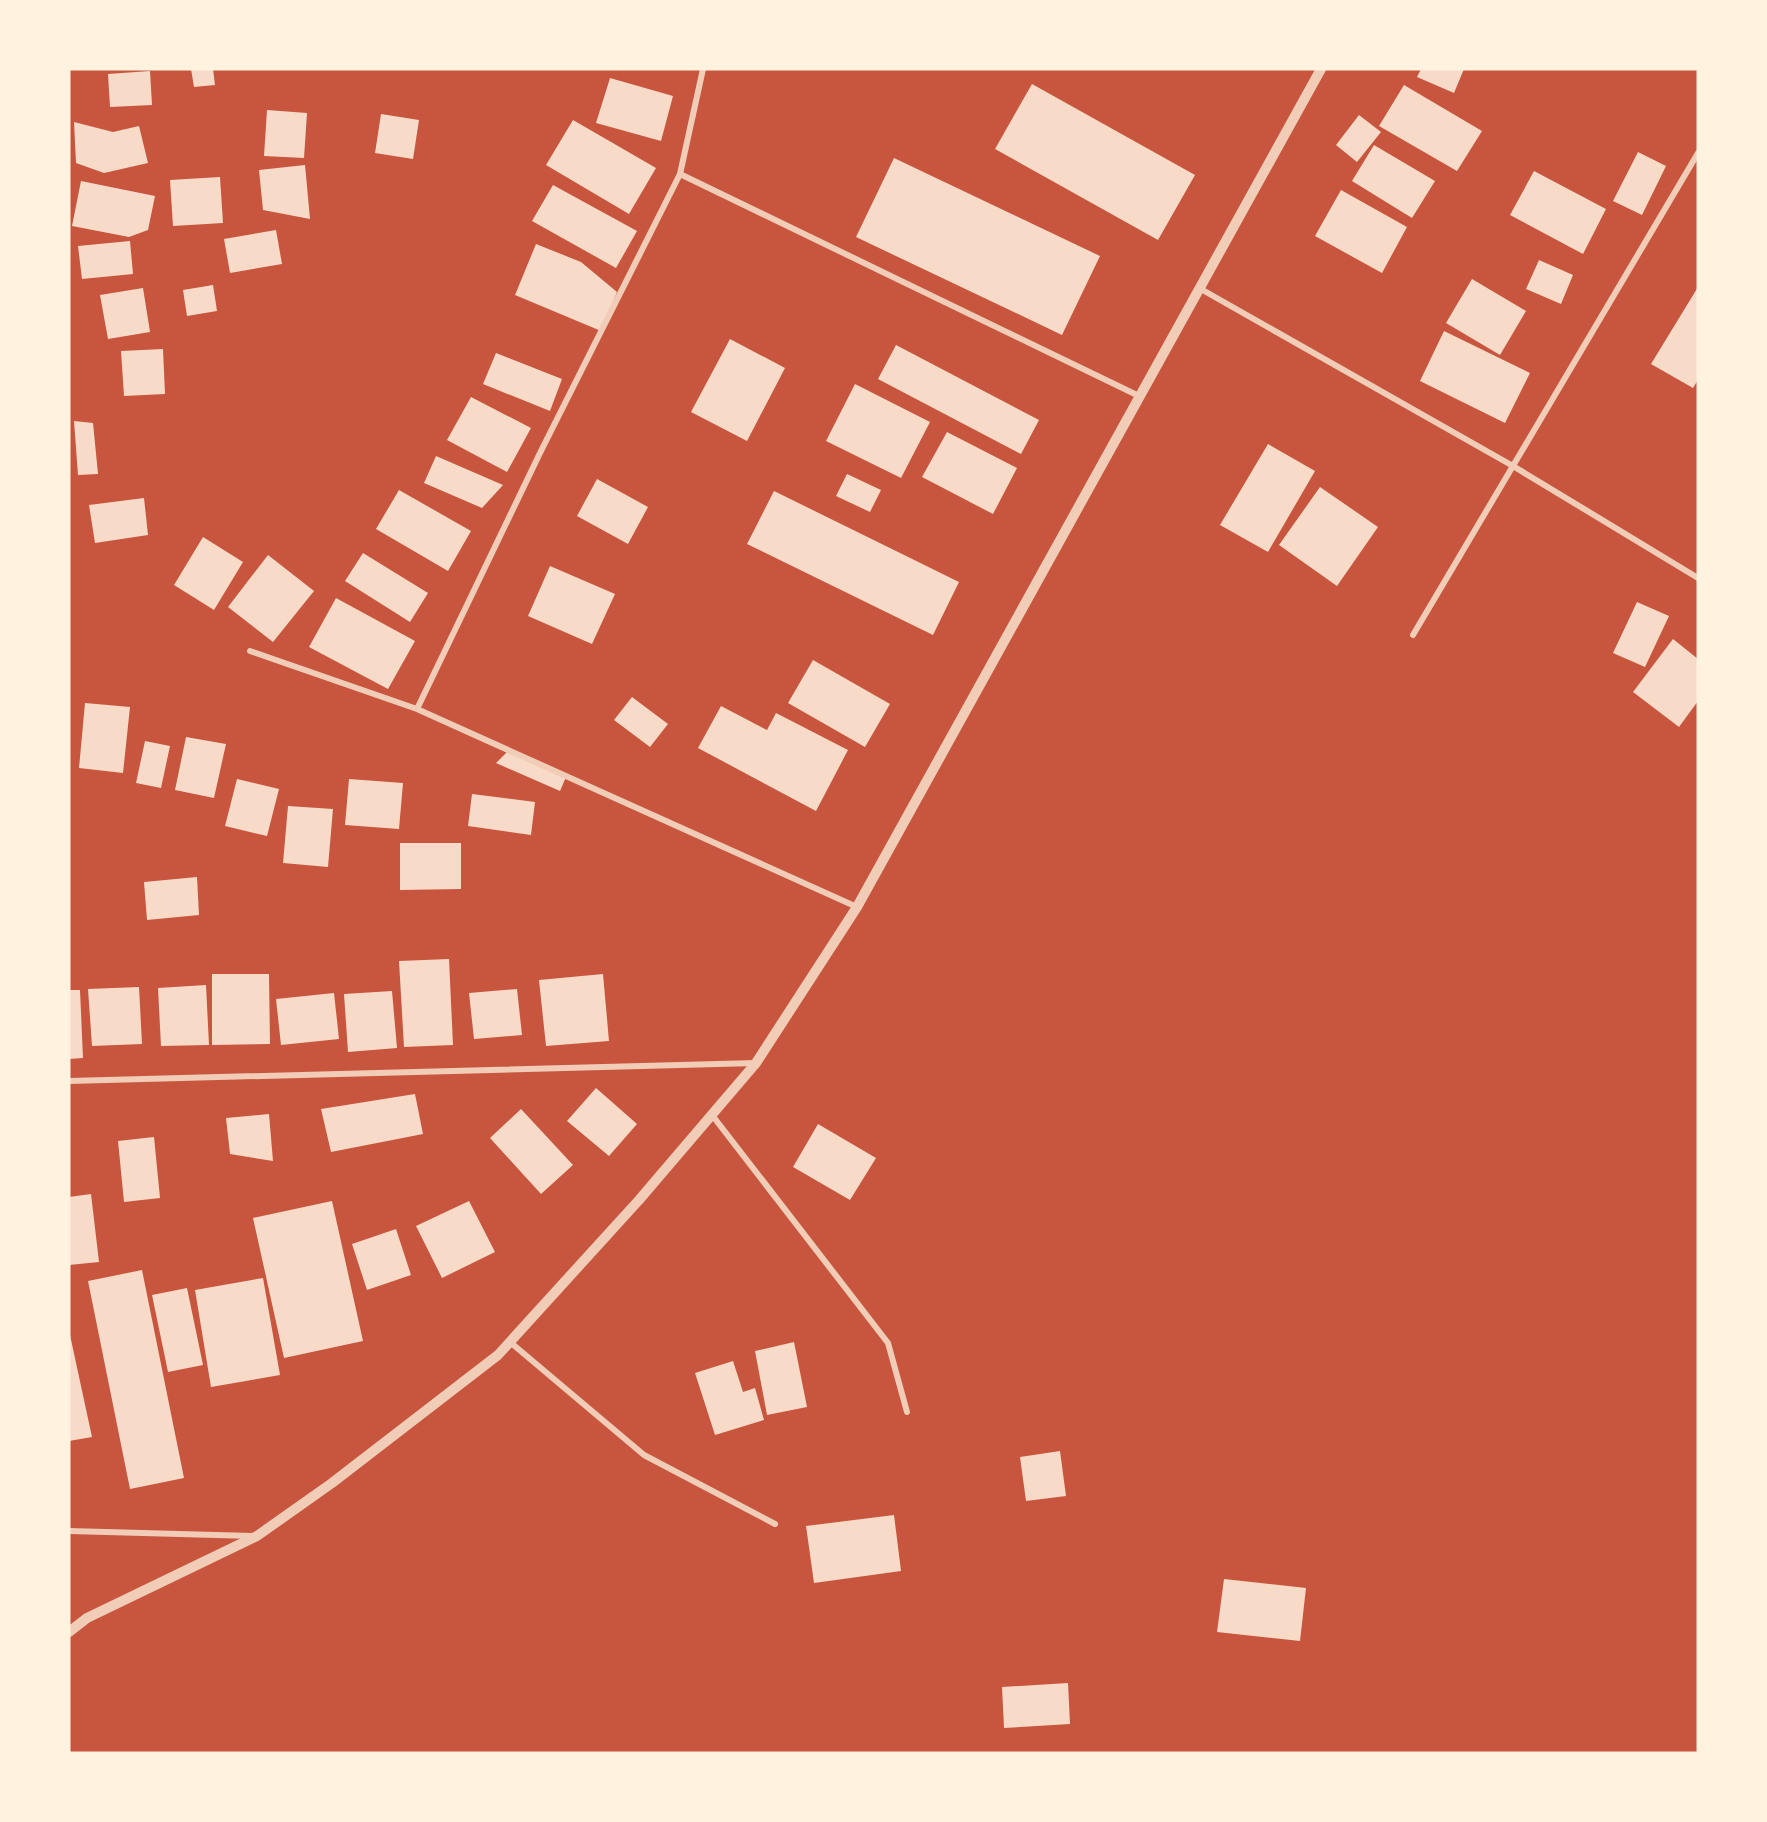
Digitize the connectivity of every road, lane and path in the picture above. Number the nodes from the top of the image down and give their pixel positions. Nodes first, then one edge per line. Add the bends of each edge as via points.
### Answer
1 (704, 69) edge
2 (1321, 69) edge
3 (1698, 153) edge
4 (1696, 162) edge
5 (680, 174) junction
6 (1199, 288) junction
7 (1139, 396) junction
8 (1513, 466) junction
9 (1698, 578) edge
10 (1413, 635) dead end
11 (250, 651) dead end
12 (417, 709) junction
13 (857, 906) junction
14 (756, 1063) junction
15 (69, 1081) edge
16 (712, 1115) junction
17 (510, 1342) junction
18 (908, 1412) dead end
19 (776, 1524) dead end
20 (69, 1531) edge
21 (257, 1536) junction
22 (69, 1632) edge

1 - 5 street
2 - 6 street
3 - 4 street
4 - 8 street
5 - 7 street
5 - 12 street
6 - 7 street
6 - 8 street
7 - 13 street
8 - 9 street
8 - 10 street
11 - 12 street
12 - 13 street
13 - 14 street
14 - 15 street
14 - 16 street
16 - 17 street
16 - 18 street via 888,1343
17 - 19 street via 644,1455
17 - 21 street via 332,1483
20 - 21 street
21 - 22 street via 87,1618

